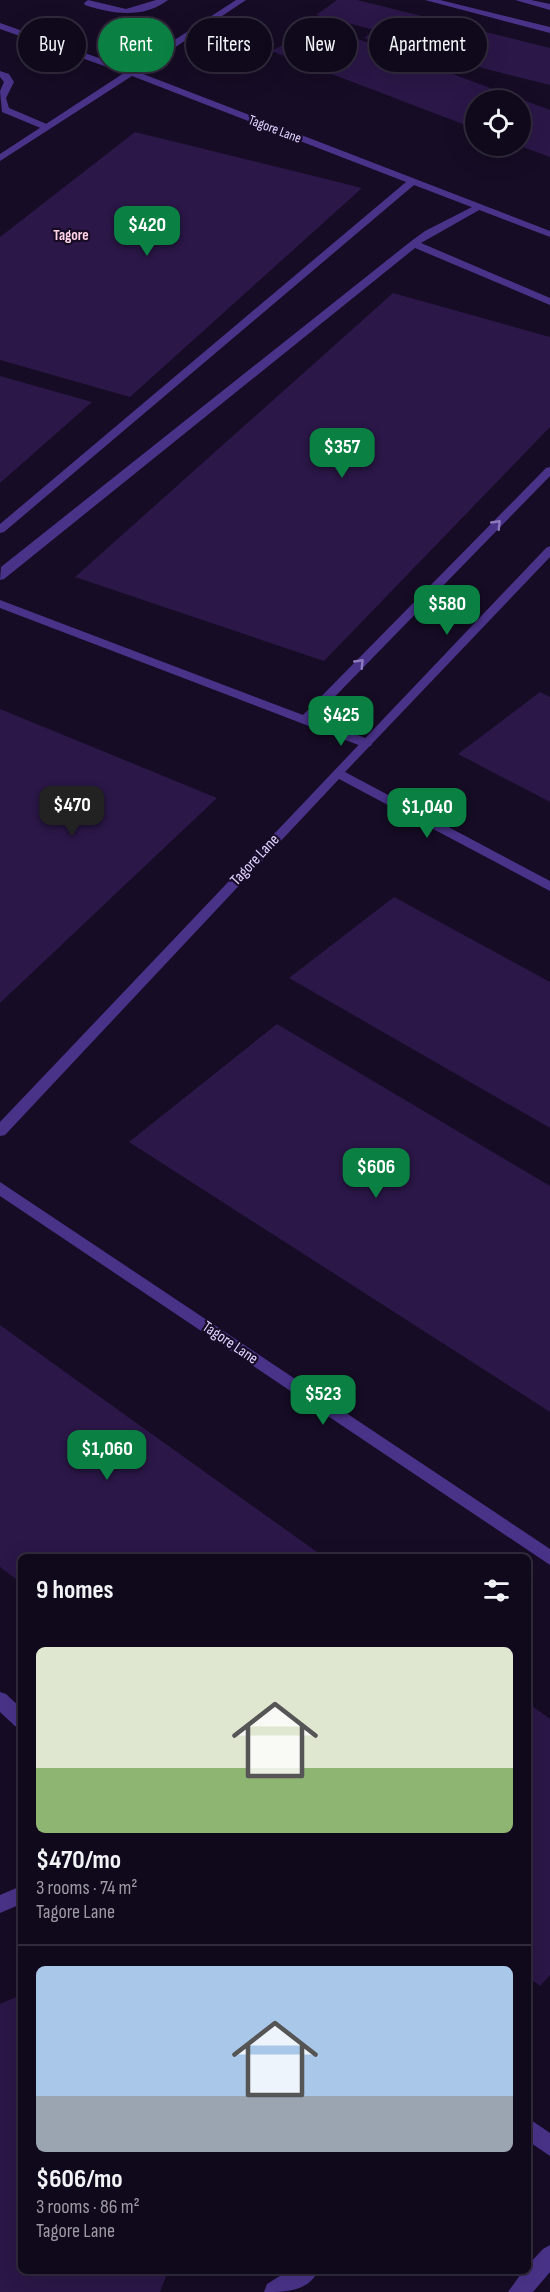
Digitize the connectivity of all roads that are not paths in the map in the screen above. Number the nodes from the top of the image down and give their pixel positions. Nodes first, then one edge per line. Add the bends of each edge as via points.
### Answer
1 (164, 0) edge
2 (242, 0) edge
3 (429, 0) edge
4 (519, 0) edge
5 (88, 3) dead end
6 (550, 8) edge
7 (0, 26) edge
8 (550, 30) edge
9 (174, 44) edge
10 (98, 61) edge
11 (130, 72) joint
12 (0, 74) edge
13 (46, 127) junction
14 (0, 158) edge
15 (412, 182) junction
16 (478, 207) junction
17 (550, 234) edge
18 (414, 244) junction
19 (550, 302) edge
20 (550, 470) edge
21 (0, 530) edge
22 (550, 550) edge
23 (0, 576) edge
24 (0, 604) edge
25 (305, 720) junction
26 (366, 742) junction
27 (337, 773) junction
28 (550, 887) edge
29 (0, 1131) edge
30 (0, 1188) edge
31 (550, 1558) edge
32 (0, 1700) edge
33 (18, 1717) edge
34 (18, 1896) edge
35 (0, 1904) edge
36 (531, 2130) edge
37 (550, 2146) edge
38 (550, 2256) edge
39 (302, 2274) edge
40 (275, 2292) edge
41 (519, 2292) edge

1 - 5 street via 136,11 117,12
2 - 9 street
3 - 8 street
4 - 6 street
7 - 10 street, Tagore Lane
11 - 13 street
11 - 15 street, Tagore Lane
12 - 13 street via 9,82 1,98 5,110
13 - 14 street
15 - 16 street, Tagore Lane
15 - 21 street
16 - 17 street, Tagore Lane
16 - 18 street
18 - 19 street
18 - 23 street
25 -> 20 street
22 - 26 street, Tagore Lane
24 - 25 street
25 - 26 street
26 - 27 street, Tagore Lane
27 - 28 street
27 - 29 street, Tagore Lane
30 - 31 street, Tagore Lane
32 - 33 street
34 - 35 street
36 - 37 street
38 - 41 street
39 - 40 street

